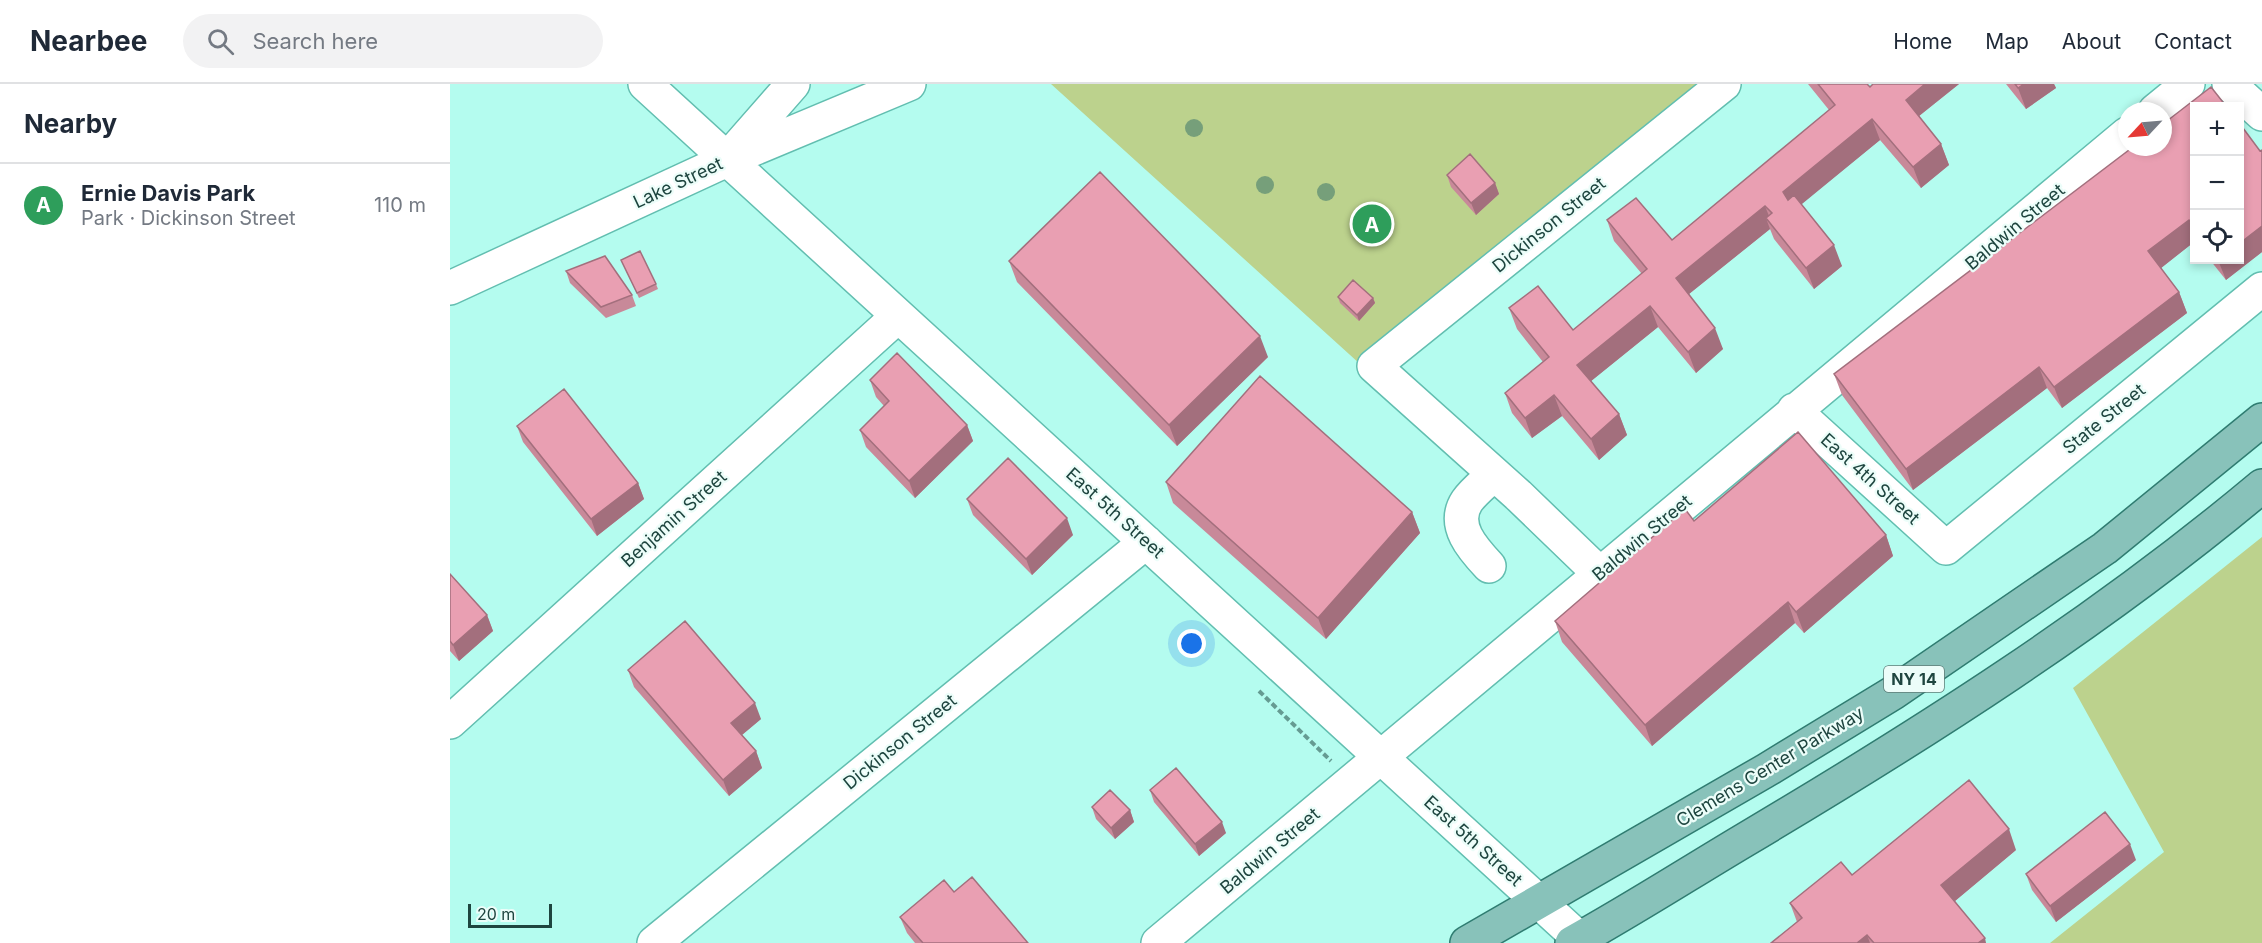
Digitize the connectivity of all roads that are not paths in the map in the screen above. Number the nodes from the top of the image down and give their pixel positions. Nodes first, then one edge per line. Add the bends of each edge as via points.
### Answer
1 (645, 84) edge
2 (793, 84) edge
3 (909, 84) edge
4 (1724, 84) edge
5 (2188, 84) edge
6 (2229, 84) edge
7 (2166, 102) edge
8 (2262, 114) edge
9 (2118, 141) edge
10 (727, 160) junction
11 (450, 288) edge
12 (2262, 289) edge
13 (898, 315) junction
14 (1794, 410) junction
15 (2262, 420) edge
16 (1494, 474) junction
17 (2262, 486) edge
18 (1146, 542) junction
19 (1946, 548) joint
20 (1489, 566) dead end
21 (1600, 574) junction
22 (450, 722) edge
23 (1382, 758) junction
24 (1540, 902) junction
25 (1578, 942) edge
26 (654, 943) edge
27 (1158, 943) edge
28 (1467, 943) edge

1 - 10 street, East 5th Street
2 - 10 street
3 - 10 street, Lake Street
4 - 16 street, Dickinson Street via 1374,366
5 - 7 street
6 - 8 street
9 - 14 street, Baldwin Street
10 - 11 street, Lake Street
10 - 13 street, East 5th Street
12 - 19 street, State Street
13 - 18 street, East 5th Street
13 - 22 street, Benjamin Street
14 - 19 street, East 4th Street
14 - 21 street, Baldwin Street
15 - 24 main road, Clemens Center Parkway / NY 14 via 2105,548 1893,693
16 - 20 street via 1467,501 1462,513 1463,531
16 - 21 street
17 - 25 main road, NY 14 via 2110,605 1930,727
18 - 23 street, East 5th Street
18 - 26 street, Dickinson Street
21 - 23 street, Baldwin Street
23 - 24 street, East 5th Street
23 - 27 street, Baldwin Street
24 - 25 street, East 5th Street
24 - 28 main road, Clemens Center Parkway / NY 14

